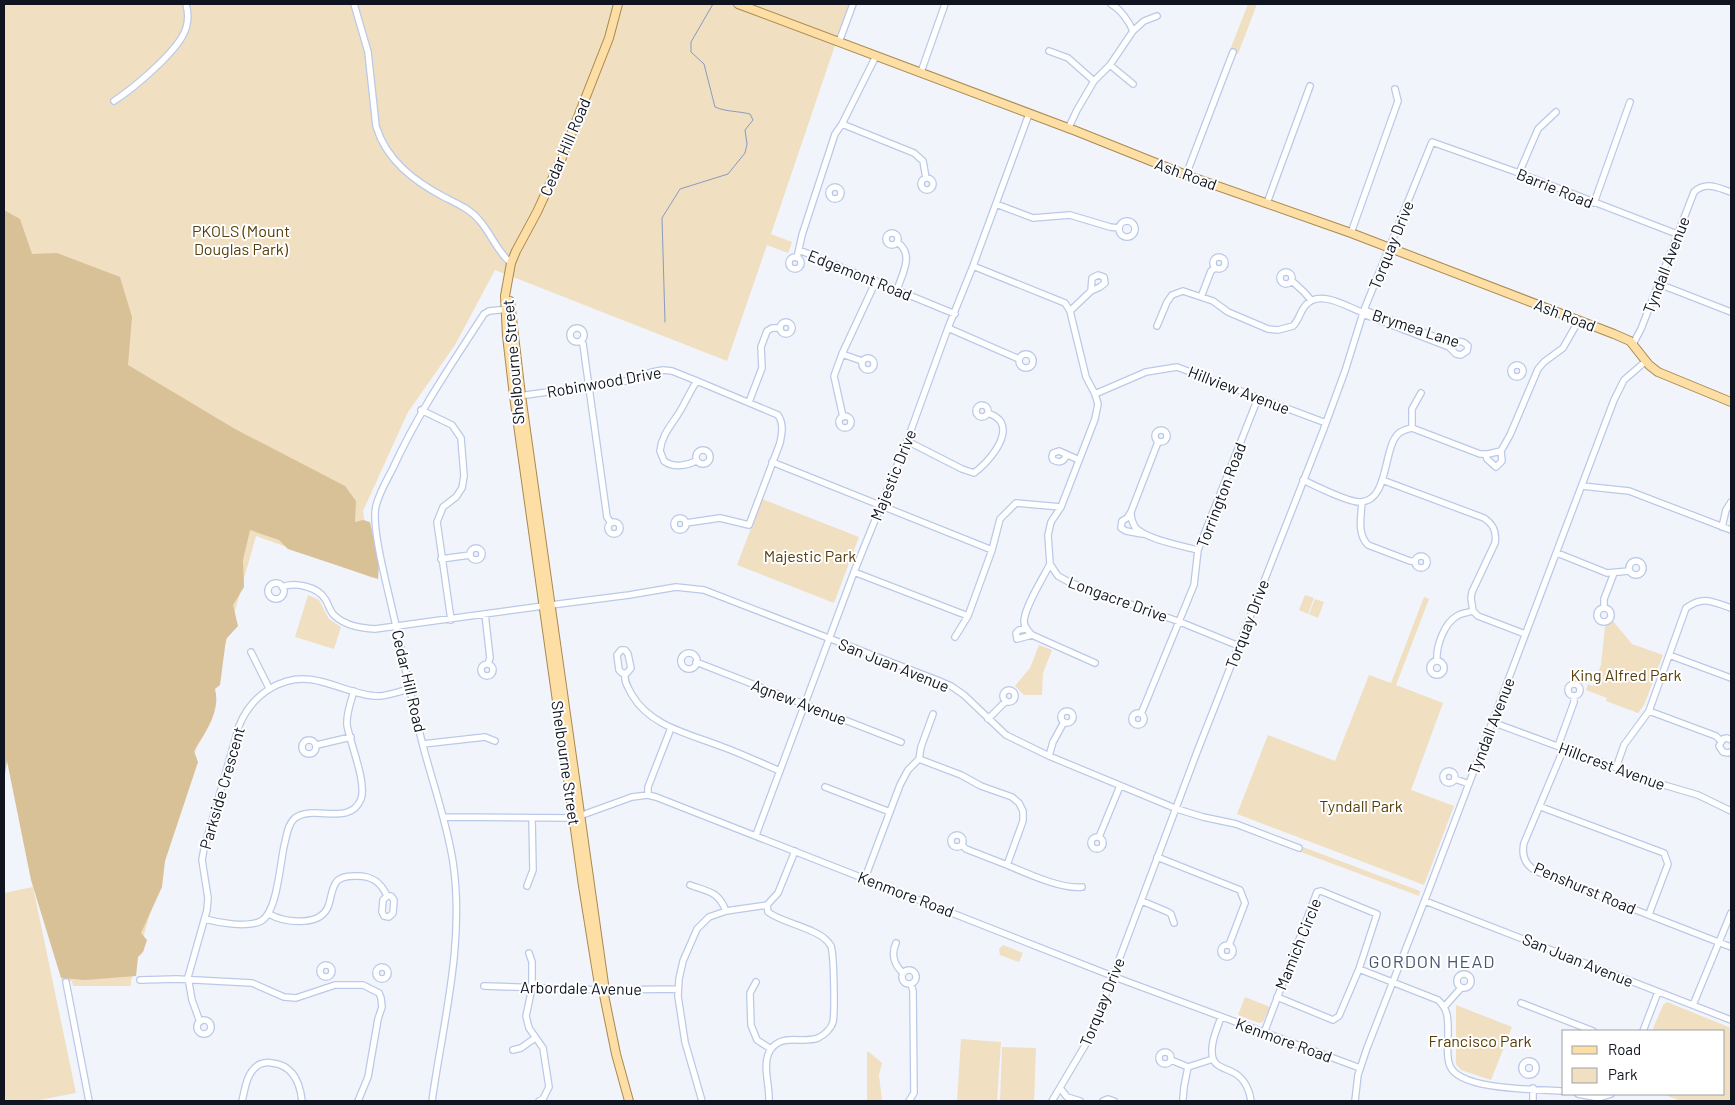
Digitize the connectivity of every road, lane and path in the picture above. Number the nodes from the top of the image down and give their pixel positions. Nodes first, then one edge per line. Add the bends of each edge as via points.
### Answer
1 (186, 4) edge
2 (354, 4) edge
3 (618, 4) edge
4 (738, 4) edge
5 (853, 4) edge
6 (945, 4) edge
7 (1111, 4) edge
8 (1157, 16) dead end
9 (1133, 31) junction
10 (840, 42) junction
11 (1049, 51) dead end
12 (1233, 52) dead end
13 (876, 56) junction
14 (1110, 64) junction
15 (921, 72) junction
16 (1094, 81) junction
17 (1133, 84) dead end
18 (1310, 86) dead end
19 (1395, 89) dead end
20 (114, 101) dead end
21 (1630, 102) dead end
22 (1556, 112) dead end
23 (1029, 114) junction
24 (842, 124) junction
25 (1068, 129) junction
26 (1432, 142) joint
27 (1519, 173) junction
28 (1186, 175) junction
29 (926, 178) dead end
30 (817, 187) junction
31 (829, 191) dead end
32 (1731, 192) edge
33 (1267, 203) junction
34 (1594, 203) junction
35 (996, 204) junction
36 (1119, 228) dead end
37 (1351, 234) junction
38 (1677, 234) junction
39 (898, 242) dead end
40 (1389, 248) junction
41 (799, 250) junction
42 (797, 258) dead end
43 (511, 263) junction
44 (973, 266) junction
45 (1215, 268) dead end
46 (876, 281) junction
47 (1292, 281) dead end
48 (1658, 284) junction
49 (507, 287) joint
50 (896, 290) junction
51 (1091, 291) dead end
52 (1201, 297) junction
53 (1311, 300) junction
54 (508, 309) junction
55 (1070, 311) junction
56 (1364, 312) junction
57 (1731, 312) edge
58 (954, 314) junction
59 (1579, 320) junction
60 (1157, 326) dead end
61 (779, 328) dead end
62 (948, 328) junction
63 (581, 341) dead end
64 (1633, 344) junction
65 (842, 354) junction
66 (1019, 359) dead end
67 (862, 361) dead end
68 (1646, 361) junction
69 (1523, 373) dead end
70 (1533, 378) junction
71 (696, 381) junction
72 (589, 387) junction
73 (1421, 393) dead end
74 (1095, 394) junction
75 (518, 396) junction
76 (1258, 398) junction
77 (749, 402) junction
78 (1731, 402) edge
79 (421, 410) junction
80 (988, 413) dead end
81 (843, 416) dead end
82 (1326, 423) junction
83 (1412, 428) junction
84 (907, 441) junction
85 (1158, 442) dead end
86 (1501, 451) junction
87 (1486, 455) junction
88 (1066, 456) dead end
89 (1079, 460) junction
90 (696, 461) dead end
91 (772, 462) junction
92 (1303, 480) junction
93 (1382, 480) junction
94 (1582, 486) junction
95 (1362, 502) junction
96 (1731, 502) edge
97 (880, 506) junction
98 (1060, 507) junction
99 (1131, 512) junction
100 (611, 523) dead end
101 (686, 523) dead end
102 (1722, 526) junction
103 (1731, 530) edge
104 (1143, 534) junction
105 (992, 550) junction
106 (1198, 550) junction
107 (1557, 554) junction
108 (470, 555) dead end
109 (441, 559) junction
110 (1415, 561) dead end
111 (1050, 564) junction
112 (1629, 571) dead end
113 (854, 572) junction
114 (1614, 573) junction
115 (282, 587) dead end
116 (547, 606) junction
117 (1604, 607) dead end
118 (1731, 608) edge
119 (1473, 611) junction
120 (485, 614) junction
121 (968, 616) junction
122 (451, 620) junction
123 (1180, 622) junction
124 (396, 626) junction
125 (1026, 629) junction
126 (1526, 634) junction
127 (1032, 635) junction
128 (955, 637) dead end
129 (829, 639) junction
130 (1239, 646) junction
131 (251, 652) dead end
132 (1669, 655) junction
133 (1437, 660) dead end
134 (696, 662) dead end
135 (488, 664) dead end
136 (1095, 664) dead end
137 (624, 674) dead end
138 (1731, 678) edge
139 (269, 688) junction
140 (410, 689) junction
141 (354, 691) junction
142 (1574, 696) dead end
143 (1006, 701) dead end
144 (805, 704) junction
145 (1649, 711) junction
146 (933, 714) dead end
147 (1141, 714) dead end
148 (988, 720) junction
149 (1064, 722) dead end
150 (1492, 722) junction
151 (671, 728) junction
152 (351, 737) junction
153 (1731, 740) edge
154 (495, 741) dead end
155 (1721, 741) junction
156 (901, 742) dead end
157 (423, 744) junction
158 (316, 745) dead end
159 (1561, 747) junction
160 (1731, 752) edge
161 (1049, 756) junction
162 (919, 759) junction
163 (1616, 768) junction
164 (780, 771) junction
165 (1455, 779) dead end
166 (1469, 784) junction
167 (1120, 786) junction
168 (825, 787) dead end
169 (648, 795) junction
170 (1541, 806) junction
171 (1177, 809) junction
172 (1731, 811) edge
173 (890, 812) junction
174 (577, 817) junction
175 (443, 818) junction
176 (532, 818) junction
177 (756, 835) junction
178 (1099, 837) dead end
179 (962, 845) dead end
180 (1299, 848) dead end
181 (795, 850) junction
182 (1157, 857) junction
183 (1675, 857) dead end
184 (1667, 858) junction
185 (1007, 865) junction
186 (865, 878) junction
187 (690, 885) dead end
188 (527, 886) dead end
189 (1082, 887) dead end
190 (387, 896) dead end
191 (1142, 901) junction
192 (1425, 901) junction
193 (767, 904) junction
194 (726, 911) junction
195 (1731, 913) edge
196 (269, 914) junction
197 (1649, 914) junction
198 (205, 919) junction
199 (1174, 923) dead end
200 (1719, 942) junction
201 (896, 943) dead end
202 (1229, 945) dead end
203 (1731, 947) edge
204 (529, 953) dead end
205 (1359, 969) junction
206 (903, 972) junction
207 (327, 976) dead end
208 (1113, 976) junction
209 (379, 979) dead end
210 (140, 980) dead end
211 (190, 981) junction
212 (66, 982) dead end
213 (756, 982) dead end
214 (1393, 982) junction
215 (911, 984) junction
216 (329, 986) junction
217 (484, 986) dead end
218 (532, 988) junction
219 (1461, 988) dead end
220 (678, 989) junction
221 (374, 990) junction
222 (603, 990) junction
223 (1658, 992) junction
224 (1277, 997) junction
225 (1521, 1003) dead end
226 (1693, 1005) junction
227 (1445, 1006) junction
228 (1221, 1017) junction
229 (1731, 1020) edge
230 (200, 1022) dead end
231 (1590, 1030) edge
232 (1643, 1030) edge
233 (1264, 1033) junction
234 (535, 1038) junction
235 (771, 1049) junction
236 (513, 1050) dead end
237 (1213, 1059) junction
238 (1171, 1060) dead end
239 (1188, 1067) junction
240 (1360, 1068) junction
241 (1529, 1075) dead end
242 (1060, 1088) junction
243 (1531, 1088) junction
244 (1562, 1091) edge
245 (1582, 1095) edge
246 (1599, 1099) edge
247 (1185, 1100) edge
248 (90, 1101) edge
249 (242, 1101) edge
250 (302, 1101) edge
251 (358, 1101) edge
252 (432, 1101) edge
253 (539, 1101) edge
254 (629, 1101) edge
255 (702, 1101) edge
256 (769, 1101) edge
257 (909, 1101) edge
258 (1052, 1101) edge
259 (1080, 1101) edge
260 (1103, 1101) edge
261 (1114, 1101) edge
262 (1176, 1101) edge
263 (1251, 1101) edge
264 (1356, 1101) edge
265 (1533, 1101) edge

1 - 20 street via 188,18 182,37 160,63
2 - 43 street via 368,52 378,135 390,155 419,182 479,219 504,258
3 - 43 main road, Cedar Hill Road via 609,38 561,160
4 - 10 main road, Ash Road
5 - 10 street
6 - 15 street
7 - 9 street
8 - 9 street via 1144,21
9 - 14 street
10 - 13 main road, Ash Road
11 - 16 street via 1068,58
12 - 28 street
13 - 15 main road, Ash Road
13 - 24 street, Edgemont Road
14 - 16 street
14 - 17 street
15 - 23 main road, Ash Road
16 - 25 street
18 - 33 street
19 - 37 street via 1398,101
21 - 34 street
22 - 27 street via 1538,129
23 - 25 main road, Ash Road
23 - 35 street, Majestic Drive
24 - 29 street via 914,153 923,161
24 - 30 street, Edgemont Road
25 - 28 main road, Ash Road
26 - 27 street, Barrie Road
26 - 40 street, Torquay Drive
27 - 34 street, Barrie Road
28 - 33 main road, Ash Road
30 - 31 street
30 - 41 street, Edgemont Road
32 - 38 street, Tyndall Avenue via 1701,187 1692,196
33 - 37 main road, Ash Road
34 - 38 street, Barrie Road
35 - 36 street via 1033,218 1070,215
35 - 44 street, Majestic Drive
37 - 40 main road, Ash Road
38 - 48 street, Tyndall Avenue
39 - 50 street via 907,254
40 - 56 street, Torquay Drive
40 - 59 main road, Ash Road
41 - 42 street
41 - 46 street, Edgemont Road
43 - 49 main road, Cedar Hill Road
44 - 55 street via 1065,303
44 - 58 street, Majestic Drive
45 - 52 street
46 - 50 street, Edgemont Road
46 - 65 street
47 - 53 street
48 - 57 street
48 - 64 street, Tyndall Avenue
49 - 54 main road, Shelbourne Street via 510,296
50 - 58 street, Edgemont Road
51 - 55 street
52 - 53 street via 1228,312 1278,330 1293,326
52 - 60 street via 1184,291 1172,295
53 - 56 street via 1329,299
54 - 75 main road, Shelbourne Street
54 - 79 street, Cedar Hill Road via 484,314
55 - 74 street, Longacre Drive via 1086,377
56 - 56 street, Brymea Lane via 1449,347 1456,354 1467,351 1465,342 1448,342
56 - 82 street, Torquay Drive
58 - 62 street, Majestic Drive
59 - 64 main road, Ash Road
59 - 70 street via 1567,342 1544,362
61 - 77 street via 767,331 761,347 762,368
62 - 66 street
62 - 84 street, Majestic Drive
63 - 72 street
64 - 68 main road
65 - 67 street
65 - 81 street via 834,376
68 - 78 main road via 1658,372
68 - 94 street, Tyndall Avenue via 1621,384
69 - 70 street
70 - 86 street
71 - 72 street, Robinwood Drive via 658,370 626,381
71 - 77 street, Robinwood Drive
71 - 90 street via 667,430 660,452 664,461 674,466
72 - 75 street, Robinwood Drive
72 - 100 street via 607,517
73 - 83 street via 1412,409
74 - 76 street, Hillview Avenue via 1146,372 1177,367
74 - 89 street, Longacre Drive via 1098,404 1095,419
75 - 116 main road, Shelbourne Street
76 - 82 street, Hillview Avenue
76 - 106 street, Torrington Road
77 - 91 street, Robinwood Drive via 782,420 780,443
79 - 109 street via 452,425 461,438 462,488 444,507 437,522
79 - 124 street, Cedar Hill Road via 378,499 375,512
80 - 84 street via 1001,422 1003,431 995,453 974,473
82 - 92 street, Torquay Drive
83 - 87 street
83 - 93 street via 1396,436
84 - 97 street, Majestic Drive
85 - 99 street
86 - 87 street
86 - 87 street via 1502,461 1496,467
88 - 89 street
89 - 98 street, Longacre Drive
91 - 97 street
91 - 101 street, Robinwood Drive via 748,525 720,518
92 - 95 street via 1352,501
92 - 130 street, Torquay Drive
93 - 95 street via 1375,495
93 - 119 street via 1484,518 1492,524 1495,543 1472,592
94 - 102 street via 1629,490
94 - 107 street, Tyndall Avenue
95 - 110 street via 1361,532 1364,541
96 - 102 street
97 - 105 street
97 - 113 street, Majestic Drive
98 - 105 street via 1016,503 1000,519
98 - 111 street, Longacre Drive via 1048,535
99 - 104 street via 1132,520
99 - 104 street via 1121,528
102 - 103 street
104 - 106 street
105 - 121 street
106 - 123 street, Torrington Road via 1194,585
107 - 114 street
107 - 126 street, Tyndall Avenue
108 - 109 street
109 - 122 street
111 - 123 street, Longacre Drive via 1058,576 1069,582
111 - 125 street via 1031,601 1024,621
112 - 114 street
113 - 121 street
113 - 129 street, Majestic Drive
114 - 117 street
115 - 124 street, San Juan Avenue via 296,584 321,594 334,615 344,623 375,629
116 - 120 street, San Juan Avenue
116 - 129 street, San Juan Avenue via 690,587
116 - 174 main road, Shelbourne Street
118 - 132 street via 1703,600 1686,608
119 - 126 street via 1478,616
119 - 133 street via 1450,620
120 - 122 street, San Juan Avenue
120 - 135 street
121 - 128 street
122 - 124 street, San Juan Avenue
123 - 130 street, Longacre Drive
123 - 147 street, Torrington Road
124 - 140 street, Cedar Hill Road
125 - 127 street
125 - 127 street via 1016,633 1017,639
126 - 150 street, Tyndall Avenue
127 - 136 street
129 - 144 street, Majestic Drive
129 - 148 street, San Juan Avenue via 951,686
130 - 171 street, Torquay Drive
131 - 139 street
132 - 138 street
132 - 145 street
134 - 144 street, Agnew Avenue
137 - 151 street via 626,684 642,709
139 - 141 street, Parkside Crescent via 303,679
139 - 198 street, Parkside Crescent via 244,713 204,849 208,898
140 - 141 street, Parkside Crescent via 378,696
140 - 157 street, Cedar Hill Road
141 - 152 street via 347,719
142 - 159 street, Penshurst Road
143 - 148 street
144 - 156 street, Agnew Avenue
144 - 164 street, Majestic Drive
145 - 155 street via 1716,736
145 - 163 street via 1624,745
146 - 162 street
148 - 161 street, San Juan Avenue via 1006,735
149 - 161 street
150 - 159 street, Hillcrest Avenue
150 - 166 street, Tyndall Avenue
151 - 164 street
151 - 169 street via 648,787
152 - 158 street
152 - 196 street via 362,786 361,800 351,811 343,814 313,813 294,819 287,832 274,903
153 - 155 street
154 - 157 street via 485,737
155 - 160 street via 1721,751
157 - 175 street, Cedar Hill Road
159 - 163 street, Hillcrest Avenue
159 - 170 street, Penshurst Road
161 - 167 street, San Juan Avenue
162 - 173 street via 908,770
162 - 185 street via 961,774 1019,802 1023,821
163 - 172 street, Hillcrest Avenue via 1698,795
164 - 177 street, Majestic Drive
165 - 166 street
166 - 192 street, Tyndall Avenue
167 - 171 street, San Juan Avenue
167 - 178 street
168 - 173 street
169 - 174 street, Kenmore Road
169 - 177 street, Kenmore Road
170 - 184 street via 1664,853
170 - 197 street, Penshurst Road via 1523,847 1524,858 1530,866 1538,872
171 - 180 street, San Juan Avenue via 1236,824
171 - 182 street, Torquay Drive
173 - 186 street
174 - 176 street, Kenmore Road
174 - 222 main road, Shelbourne Street via 605,985
175 - 176 street, Kenmore Road
175 - 252 street, Cedar Hill Road via 453,860 457,914 452,987
176 - 188 street via 533,870
177 - 181 street, Kenmore Road
179 - 185 street
181 - 186 street, Kenmore Road
181 - 193 street via 778,893
182 - 191 street, Torquay Drive
182 - 202 street via 1240,890 1245,903
183 - 184 street
184 - 197 street via 1668,864
185 - 189 street via 1044,880
186 - 208 street, Kenmore Road
187 - 194 street via 716,895
190 - 196 street via 380,884 370,877 350,876 339,879 327,909 315,918 289,920
191 - 199 street via 1171,914
191 - 208 street, Torquay Drive
192 - 214 street, Tyndall Avenue
192 - 223 street, San Juan Avenue
193 - 194 street
193 - 235 street via 771,914 825,938 830,945 834,1011 830,1028 817,1038 782,1041
194 - 220 street via 709,917 696,929 683,961
195 - 200 street
196 - 198 street via 255,923 220,923
197 - 200 street, Penshurst Road
198 - 211 street, Parkside Crescent via 188,977
200 - 203 street, Penshurst Road
200 - 226 street
201 - 206 street via 895,963
204 - 218 street
205 - 214 street
205 - 224 street, Mamich Circle via 1339,1016 1333,1020
205 - 224 street, Mamich Circle via 1378,914 1317,892
206 - 215 street via 903,981
206 - 215 street via 915,973 916,979
207 - 216 street
208 - 228 street, Kenmore Road
208 - 242 street, Torquay Drive via 1090,1037
209 - 221 street
210 - 211 street
211 - 216 street via 252,984 291,998
211 - 230 street, Parkside Crescent via 192,1000
212 - 248 street
213 - 235 street via 750,993 751,1025 758,1040
214 - 227 street via 1438,1000
214 - 240 street, Tyndall Avenue
215 - 257 street via 914,1093
216 - 221 street via 363,985
217 - 218 street, Arbordale Avenue
218 - 222 street, Arbordale Avenue
218 - 234 street via 526,1016
219 - 227 street
220 - 222 street, Arbordale Avenue
220 - 255 street via 685,1042
221 - 251 street via 381,998 382,1007 368,1077
222 - 254 main road, Shelbourne Street
223 - 226 street, San Juan Avenue
223 - 232 street
224 - 233 street, Mamich Circle
225 - 231 street
226 - 229 street, San Juan Avenue
227 - 243 street via 1450,1066 1456,1074 1464,1080 1487,1086
228 - 233 street, Kenmore Road
228 - 237 street via 1212,1048
233 - 240 street, Kenmore Road
234 - 236 street
234 - 253 street via 543,1048 549,1087 544,1099
235 - 256 street via 767,1062
237 - 239 street
237 - 263 street via 1217,1065 1241,1079
238 - 239 street
239 - 247 street
240 - 264 street, Tyndall Avenue
241 - 243 street
242 - 258 street, Torquay Drive
242 - 259 street via 1067,1097
243 - 244 street
243 - 265 street
245 - 246 street
247 - 262 street
249 - 250 street via 249,1076 257,1065 267,1062 279,1064 292,1072 300,1087
260 - 261 street via 1108,1098

